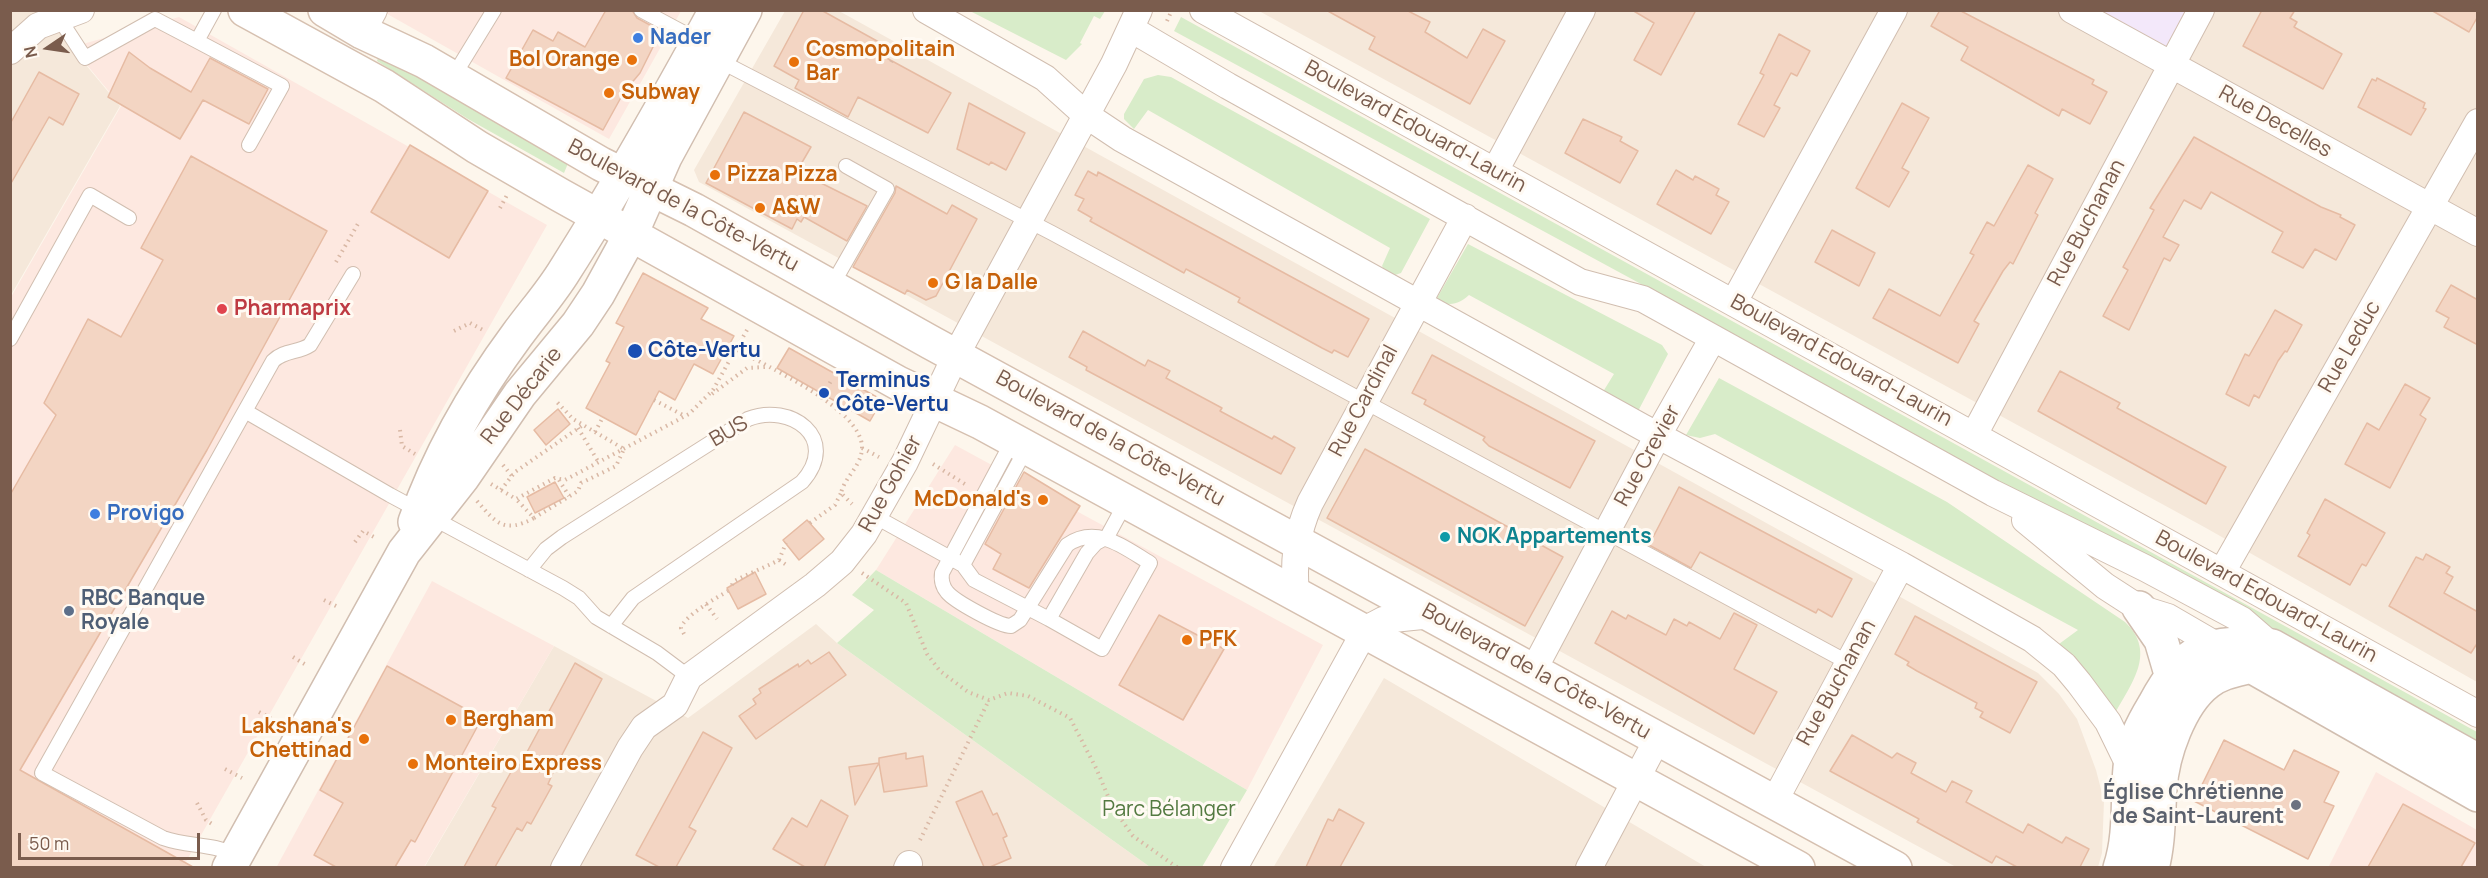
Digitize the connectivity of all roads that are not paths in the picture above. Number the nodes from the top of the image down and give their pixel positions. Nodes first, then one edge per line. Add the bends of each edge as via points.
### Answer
1 (214, 10) edge
2 (245, 10) edge
3 (325, 10) edge
4 (494, 10) edge
5 (641, 10) edge
6 (716, 10) edge
7 (745, 10) edge
8 (926, 10) edge
9 (1203, 10) edge
10 (1582, 10) edge
11 (1894, 10) edge
12 (2072, 10) edge
13 (2200, 10) edge
14 (70, 14) edge
15 (1135, 20) edge
16 (368, 21) edge
17 (198, 41) junction
18 (709, 50) junction
19 (10, 51) edge
20 (2171, 64) junction
21 (453, 77) junction
22 (1086, 115) junction
23 (2478, 122) edge
24 (249, 145) dead end
25 (846, 166) dead end
26 (1495, 171) junction
27 (637, 182) junction
28 (2429, 208) junction
29 (597, 215) junction
30 (1465, 217) junction
31 (129, 218) dead end
32 (1028, 220) junction
33 (2478, 233) edge
34 (631, 234) junction
35 (353, 274) dead end
36 (831, 287) junction
37 (1734, 302) junction
38 (1417, 303) junction
39 (1713, 338) junction
40 (10, 339) edge
41 (956, 356) junction
42 (935, 400) junction
43 (1364, 400) junction
44 (245, 411) junction
45 (1658, 435) junction
46 (1974, 435) junction
47 (1020, 444) junction
48 (1993, 493) junction
49 (1126, 502) junction
50 (425, 513) junction
51 (874, 516) junction
52 (1607, 531) junction
53 (1107, 537) junction
54 (1296, 541) junction
55 (949, 558) junction
56 (963, 565) junction
57 (1901, 565) junction
58 (529, 570) junction
59 (2222, 572) junction
60 (1296, 595) junction
61 (2139, 608) junction
62 (1029, 609) junction
63 (1431, 615) junction
64 (1049, 619) junction
65 (611, 626) junction
66 (1363, 632) junction
67 (2218, 645) junction
68 (2262, 656) junction
69 (1849, 663) junction
70 (1533, 670) junction
71 (2170, 674) junction
72 (689, 677) junction
73 (2478, 714) edge
74 (1658, 738) junction
75 (2478, 761) edge
76 (2130, 767) junction
77 (1636, 779) junction
78 (2478, 795) edge
79 (1774, 802) junction
80 (232, 861) edge
81 (564, 867) edge
82 (1234, 867) edge
83 (1589, 867) edge
84 (1798, 867) edge
85 (1895, 867) edge
86 (2120, 867) edge
87 (2152, 867) edge

1 - 17 lane
2 - 29 main road via 384,86 477,147
3 - 16 main road, Boulevard de la Côte-Vertu
4 - 21 lane
5 - 18 lane
6 - 18 main road
7 - 18 main road
8 - 22 street via 1045,78
9 - 26 street, Boulevard Edouard-Laurin
10 - 26 street
11 - 37 street
12 - 20 street, Rue Decelles
13 - 20 street, Rue Buchanan
14 - 17 lane via 85,58 155,19
14 - 19 street via 38,26
15 - 22 street, Rue Gohier
15 - 30 street, Boulevard Edouard-Laurin
16 - 21 main road, Boulevard de la Côte-Vertu
17 - 24 lane via 282,86
18 - 27 main road via 664,157
18 - 32 lane
20 - 28 street, Rue Decelles
20 - 46 street, Rue Buchanan
21 - 27 main road, Boulevard de la Côte-Vertu
22 - 32 street, Rue Gohier
22 - 38 street via 1122,139
23 - 28 street, Rue Leduc
25 - 36 lane via 887,189
26 - 37 street, Boulevard Edouard-Laurin
27 - 29 main road, Rue Décarie
27 - 34 main road, Rue Décarie
27 - 36 main road, Boulevard de la Côte-Vertu
28 - 33 street, Rue Decelles
28 - 59 street, Rue Leduc
29 - 34 main road
29 - 50 main road, Rue Décarie via 564,271 478,392 437,463
30 - 38 street, Rue Cardinal
30 - 39 street, Boulevard Edouard-Laurin via 1580,282 1643,299
31 - 40 lane via 90,195
32 - 41 street, Rue Gohier
32 - 43 lane
34 - 42 main road
34 - 50 main road, Rue Décarie via 578,324 520,393 463,477
35 - 44 lane via 318,336 302,350 286,352 273,361
36 - 41 main road, Boulevard de la Côte-Vertu
37 - 46 street, Boulevard Edouard-Laurin
38 - 43 street, Rue Cardinal
38 - 45 street
39 - 45 street, Rue Crevier
39 - 48 street, Boulevard Edouard-Laurin
41 - 42 street, Rue Gohier
41 - 54 main road, Boulevard de la Côte-Vertu
42 - 47 main road
42 - 51 street, Rue Gohier
43 - 52 lane
43 - 54 street, Rue Cardinal via 1310,503
44 - 50 lane
44 - 80 lane via 42,772 163,838 184,844 213,845
45 - 52 street, Rue Crevier
45 - 57 street
46 - 59 street, Boulevard Edouard-Laurin
47 - 49 main road
47 - 55 lane
47 - 56 lane
48 - 61 street, Boulevard Edouard-Laurin via 2105,586
48 - 68 street, Boulevard Edouard-Laurin via 2242,620
49 - 53 lane
49 - 60 main road
50 - 58 lane
50 - 80 main road, Rue Décarie via 390,545
51 - 55 lane
51 - 72 street, Rue Gohier via 848,555 830,573
52 - 69 lane
52 - 70 street, Rue Crevier
53 - 62 lane via 1088,537 1067,545
53 - 64 lane via 1086,553
53 - 64 lane via 1150,563 1102,649
54 - 60 street, Rue Cardinal
54 - 63 main road, Boulevard de la Côte-Vertu
55 - 56 lane
55 - 62 lane via 941,580 950,595 1006,626 1020,620
56 - 62 lane via 974,580
57 - 69 street, Rue Buchanan
57 - 76 street via 2049,651 2079,682 2108,722
58 - 65 lane via 574,595 591,614
58 - 65 lane, BUS via 562,537 748,419 778,414 810,433 818,453 813,470 802,482 633,598
59 - 73 street, Boulevard Edouard-Laurin
60 - 66 main road
61 - 67 street, Boulevard Edouard-Laurin via 2168,617
61 - 71 main road via 2161,639
62 - 64 lane
63 - 66 street via 1383,620
63 - 70 main road, Boulevard de la Côte-Vertu
65 - 72 lane
66 - 77 main road
66 - 82 street
67 - 68 main road via 2236,643
67 - 71 main road via 2188,659
68 - 75 main road, Boulevard Edouard-Laurin
68 - 78 main road, Boulevard Edouard-Laurin
68 - 87 main road via 2209,681 2196,693 2177,726 2161,772
69 - 79 street, Rue Buchanan
70 - 74 main road, Boulevard de la Côte-Vertu
71 - 76 main road via 2138,734
72 - 81 street, Rue Gohier via 675,705 644,727 630,748
74 - 77 street
74 - 79 main road, Boulevard de la Côte-Vertu
76 - 86 main road via 2128,826
77 - 83 street
77 - 84 main road
79 - 85 main road, Boulevard de la Côte-Vertu

